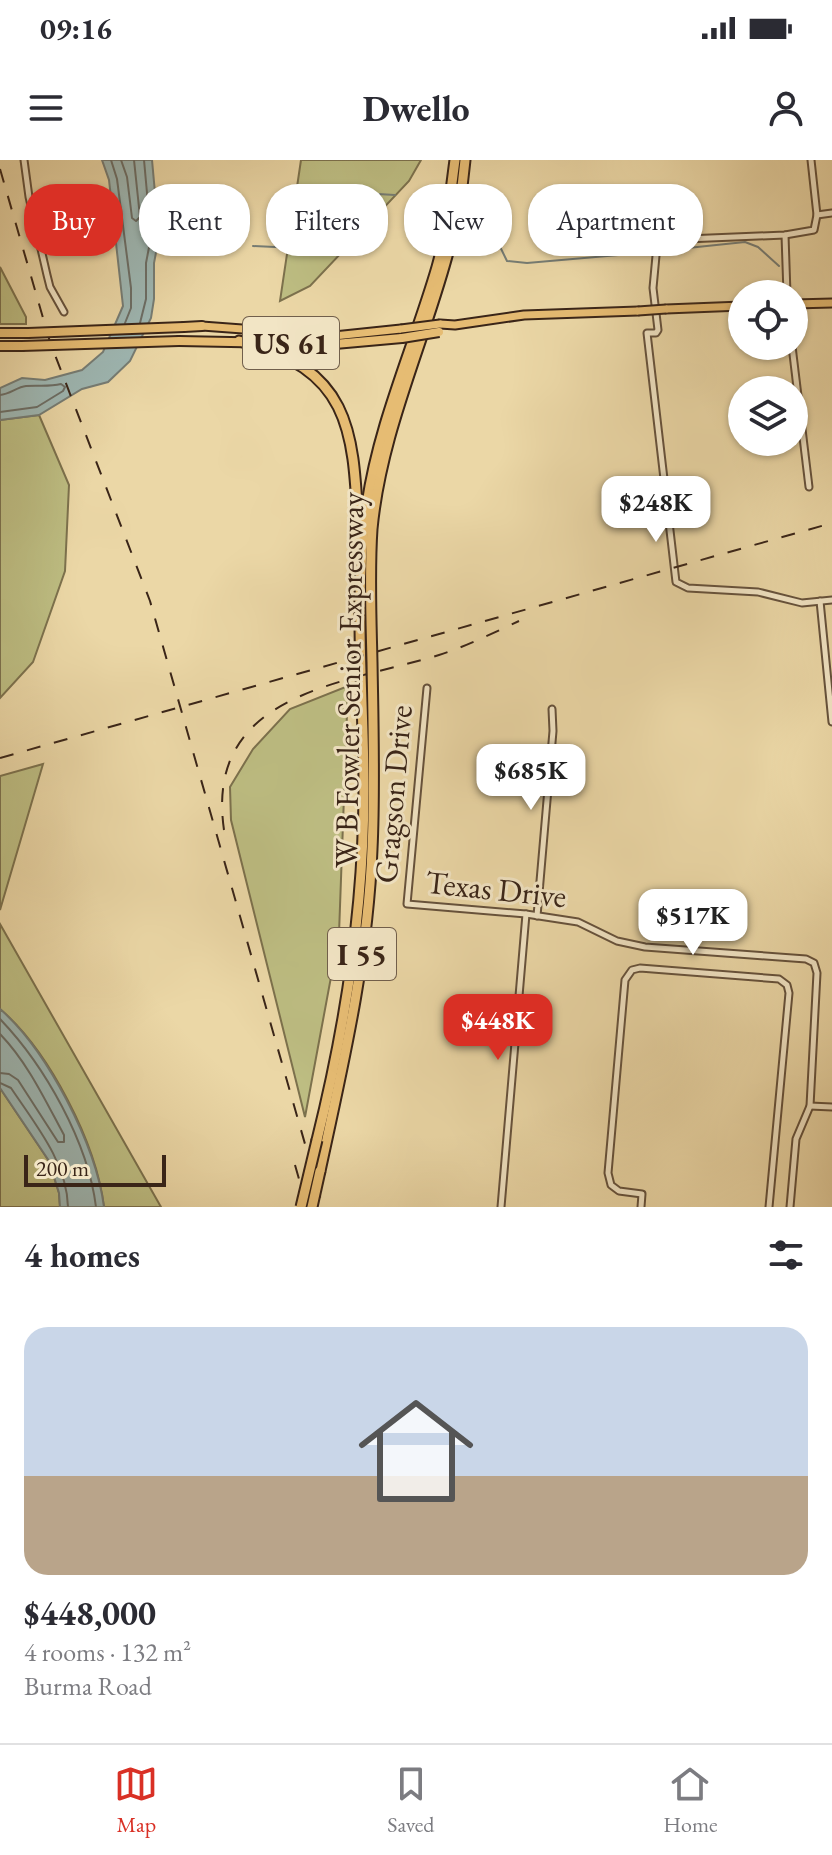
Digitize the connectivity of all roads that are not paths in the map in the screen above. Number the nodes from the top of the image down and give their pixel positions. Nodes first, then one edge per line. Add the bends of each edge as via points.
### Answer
1 (24, 160) edge
2 (455, 160) edge
3 (465, 160) edge
4 (811, 160) edge
5 (832, 213) edge
6 (817, 215) junction
7 (785, 235) junction
8 (787, 280) edge
9 (832, 303) edge
10 (808, 304) edge
11 (728, 307) edge
12 (64, 312) dead end
13 (202, 326) joint
14 (440, 328) joint
15 (0, 333) edge
16 (402, 334) junction
17 (239, 341) junction
18 (0, 346) edge
19 (794, 360) edge
20 (809, 487) dead end
21 (361, 572) junction
22 (832, 600) edge
23 (820, 601) junction
24 (427, 688) dead end
25 (552, 709) dead end
26 (832, 722) edge
27 (407, 904) joint
28 (526, 914) junction
29 (537, 916) junction
30 (810, 1106) junction
31 (832, 1107) edge
32 (301, 1207) edge
33 (312, 1207) edge
34 (501, 1207) edge
35 (641, 1207) edge
36 (769, 1207) edge
37 (790, 1207) edge

1 - 12 street via 50,287
2 - 21 highway, W B Fowler Senior Expressway / I 55 via 437,265 380,441
3 - 33 highway, W B Fowler Senior Expressway / I 55, bridge via 447,261 378,490 372,543 374,767 367,920 350,1035
4 - 6 street
5 - 6 street
6 - 7 street via 814,230
7 - 8 street
7 - 23 street via 662,240 656,247 653,288 658,330 647,333 676,582 802,603
9 - 10 main road
11 - 14 main road, US 61, bridge via 524,315
13 - 15 highway, US 61, bridge
13 - 16 main road, US 61 via 334,336
14 - 16 highway, US 61, bridge
16 - 17 highway, US 61 via 335,344
17 - 18 highway, US 61, bridge
17 - 21 highway via 301,364 337,401 355,460
19 - 20 street
21 - 32 highway, W B Fowler Senior Expressway / I 55, bridge via 361,884 347,998
22 - 23 street
23 - 26 street
24 - 27 street, Gragson Drive
25 - 29 street
27 - 28 street, Texas Drive
28 - 29 street, Texas Drive
28 - 34 street
29 - 30 street, Texas Drive via 578,922 617,941 645,947 814,963
30 - 31 street
30 - 37 street via 796,1139
35 - 36 street via 642,1194 619,1191 608,1173 625,980 640,968 779,979 787,985

